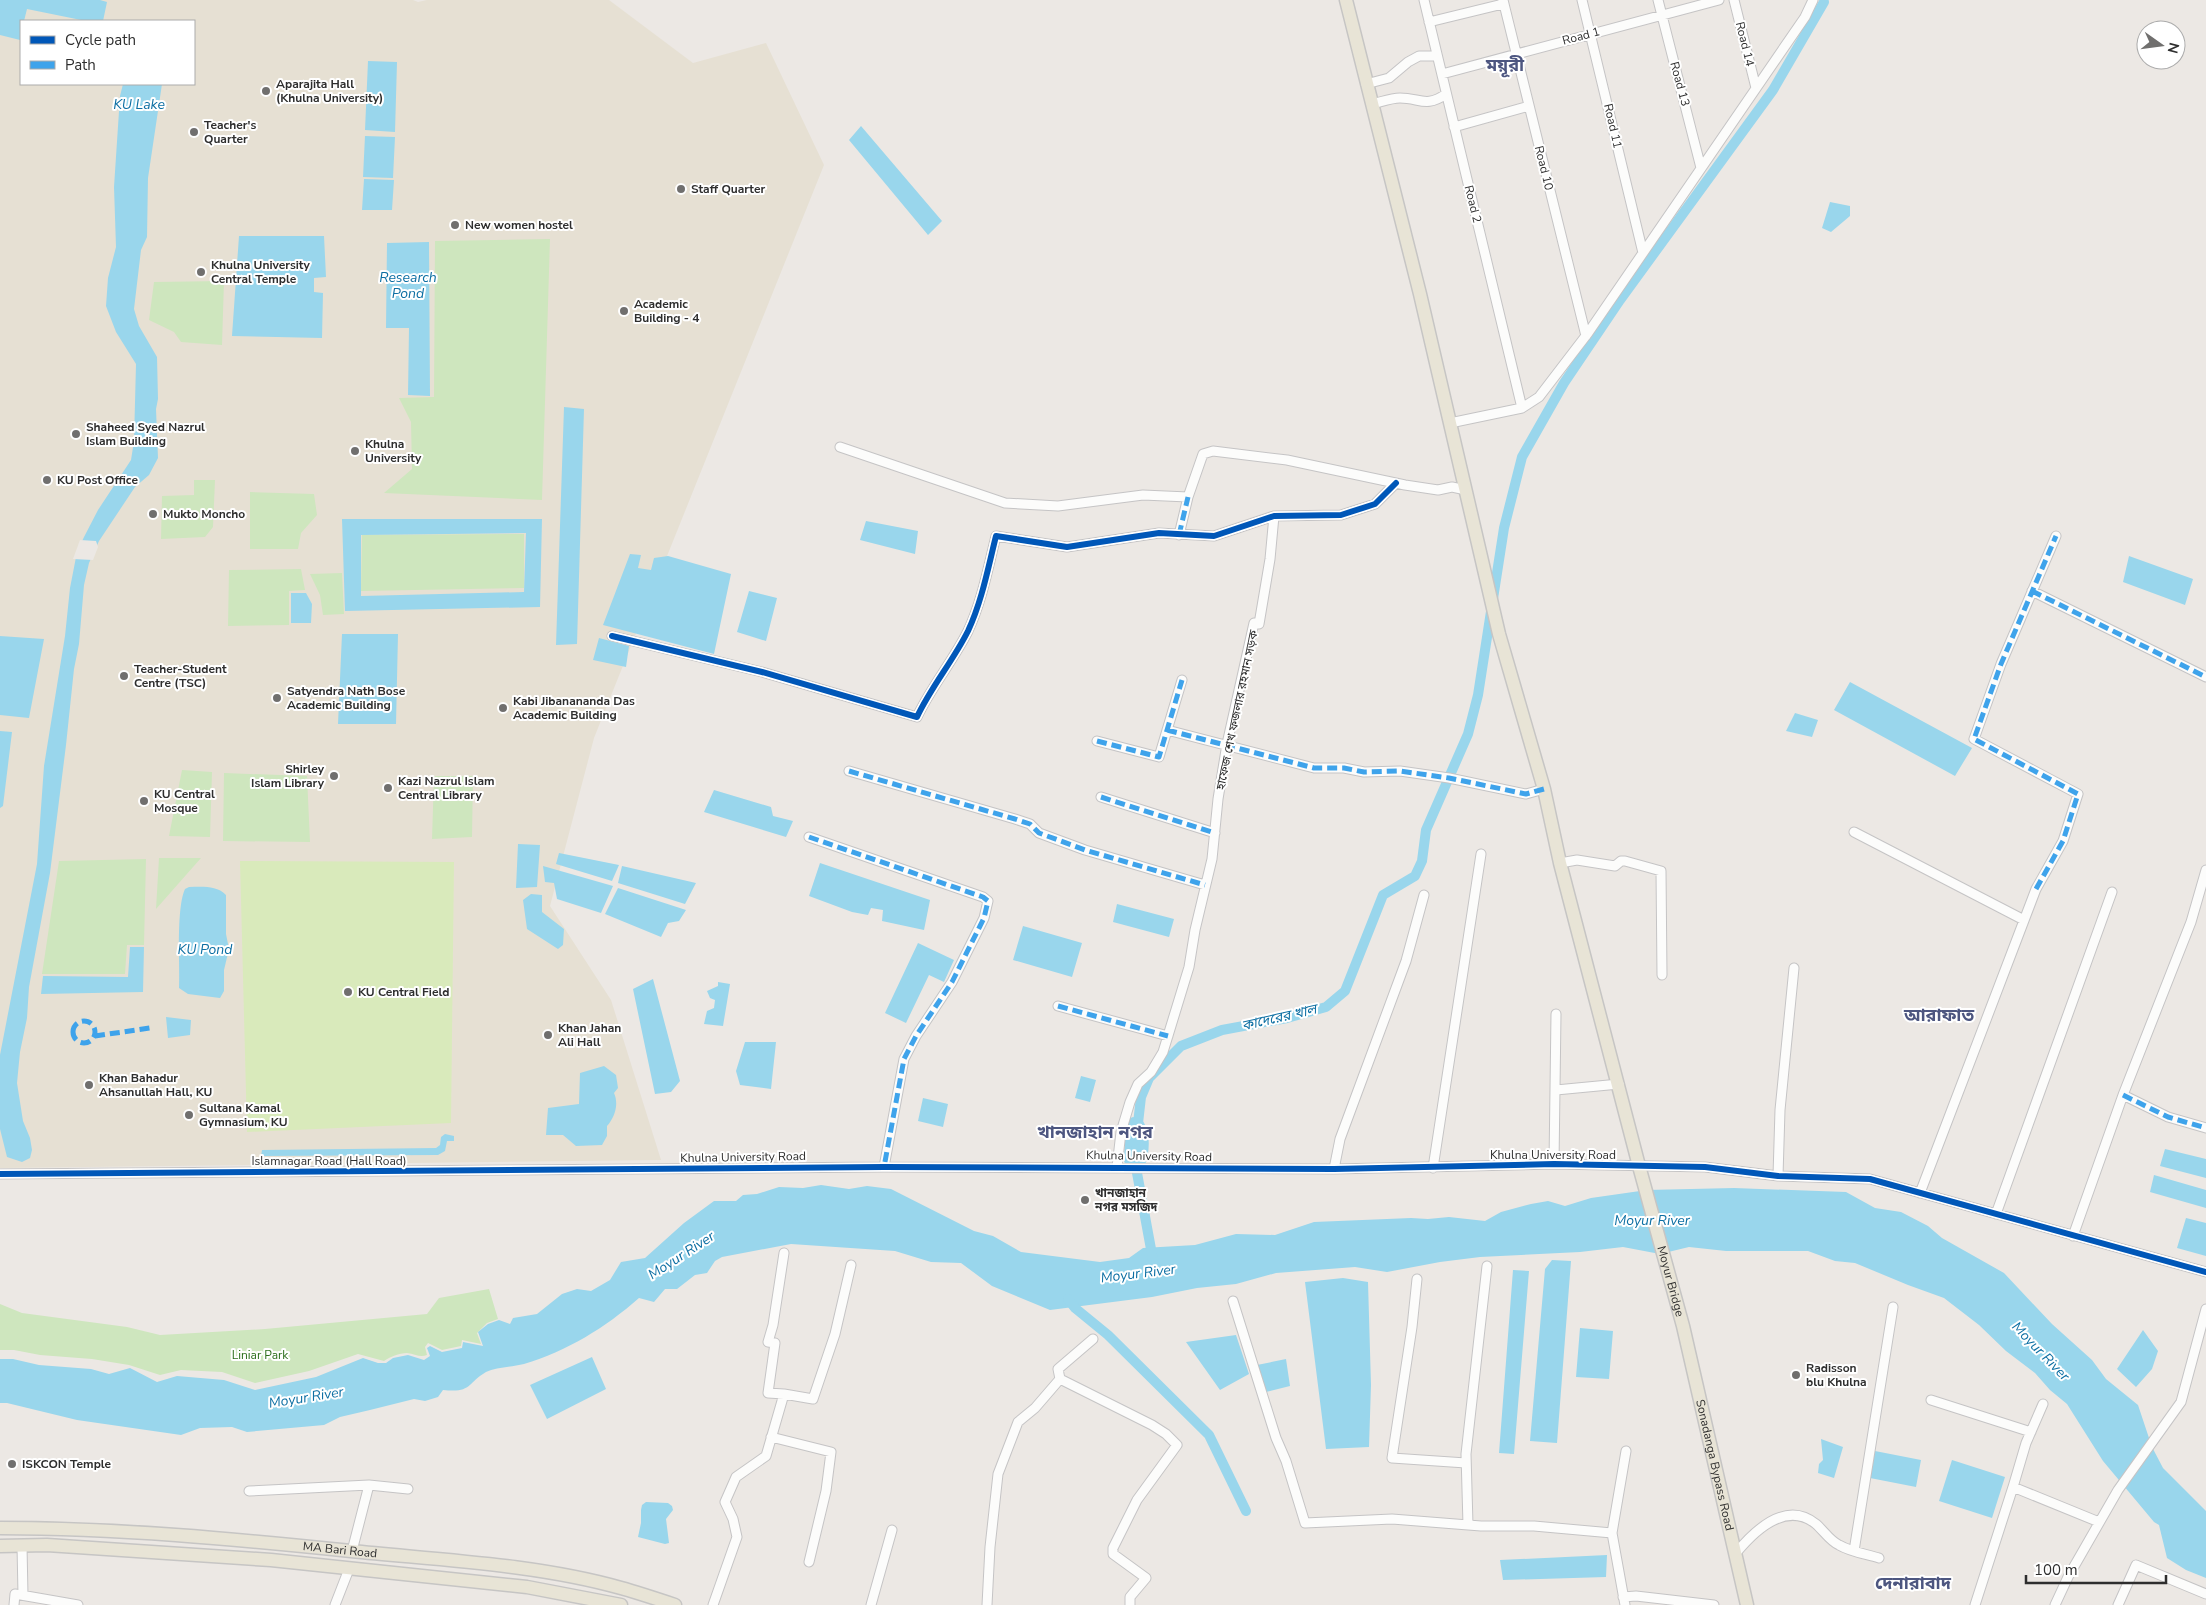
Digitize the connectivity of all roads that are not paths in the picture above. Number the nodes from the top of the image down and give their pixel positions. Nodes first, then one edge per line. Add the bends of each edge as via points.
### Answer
1 (1346, 0) edge
2 (1424, 0) edge
3 (1582, 0) edge
4 (1658, 0) edge
5 (1719, 0) edge
6 (1734, 0) edge
7 (1813, 0) edge
8 (1503, 2) edge
9 (1662, 14) junction
10 (1429, 22) junction
11 (1591, 34) junction
12 (1516, 53) junction
13 (1437, 56) junction
14 (1442, 74) junction
15 (1366, 84) junction
16 (1756, 88) junction
17 (1446, 94) junction
18 (1372, 104) junction
19 (1529, 106) junction
20 (1454, 127) junction
21 (1701, 168) junction
22 (1643, 253) junction
23 (1586, 336) junction
24 (1522, 408) junction
25 (1450, 422) junction
26 (840, 447) dead end
27 (1396, 484) junction
28 (1466, 490) junction
29 (1188, 497) junction
30 (1274, 516) junction
31 (1179, 535) junction
32 (2056, 536) dead end
33 (2032, 590) junction
34 (612, 636) dead end
35 (2206, 677) edge
36 (1182, 680) dead end
37 (1167, 730) junction
38 (1097, 741) dead end
39 (1227, 744) junction
40 (849, 771) dead end
41 (1544, 789) junction
42 (1100, 797) dead end
43 (1854, 832) dead end
44 (1215, 833) junction
45 (809, 837) dead end
46 (1481, 854) dead end
47 (1560, 863) junction
48 (2206, 870) edge
49 (1205, 886) junction
50 (2112, 892) dead end
51 (1424, 895) dead end
52 (2024, 920) junction
53 (1794, 968) dead end
54 (1662, 975) dead end
55 (1058, 1006) dead end
56 (1556, 1014) dead end
57 (1168, 1036) junction
58 (1619, 1084) junction
59 (1556, 1090) junction
60 (2123, 1095) junction
61 (2206, 1128) edge
62 (1554, 1164) junction
63 (1639, 1166) junction
64 (884, 1167) junction
65 (1117, 1167) junction
66 (1433, 1168) junction
67 (1334, 1169) junction
68 (658, 1170) joint
69 (0, 1174) edge
70 (1778, 1176) junction
71 (1920, 1193) junction
72 (1996, 1214) junction
73 (2073, 1236) junction
74 (784, 1253) dead end
75 (851, 1265) dead end
76 (1487, 1266) dead end
77 (2206, 1272) edge
78 (1417, 1279) dead end
79 (1233, 1301) dead end
80 (1893, 1306) dead end
81 (2206, 1309) edge
82 (1684, 1326) joint
83 (1093, 1339) dead end
84 (1060, 1379) junction
85 (784, 1394) junction
86 (1931, 1400) dead end
87 (2043, 1404) dead end
88 (2031, 1432) junction
89 (771, 1437) junction
90 (1626, 1451) dead end
91 (1466, 1463) junction
92 (369, 1485) junction
93 (2013, 1487) junction
94 (408, 1489) dead end
95 (249, 1491) dead end
96 (2100, 1522) junction
97 (1468, 1525) junction
98 (0, 1528) edge
99 (892, 1530) dead end
100 (1612, 1533) junction
101 (0, 1546) edge
102 (22, 1546) junction
103 (1854, 1550) junction
104 (352, 1551) junction
105 (1736, 1552) junction
106 (1879, 1558) dead end
107 (809, 1562) dead end
108 (349, 1569) junction
109 (2206, 1594) edge
110 (23, 1595) junction
111 (1624, 1601) edge
112 (14, 1605) edge
113 (78, 1605) edge
114 (335, 1605) edge
115 (621, 1605) edge
116 (675, 1605) edge
117 (713, 1605) edge
118 (871, 1605) edge
119 (987, 1605) edge
120 (1130, 1605) edge
121 (1714, 1605) edge
122 (1747, 1605) edge
123 (1975, 1605) edge
124 (2055, 1605) edge
125 (2118, 1605) edge

1 - 15 main road, Moyur Bridge
2 - 10 street, Road 2
3 - 11 street, Road 11
4 - 9 street, Road 13
5 - 9 street, Road 1
6 - 16 street, Road 14
7 - 16 street via 1805,17
8 - 10 street
8 - 12 street, Road 10
9 - 11 street, Road 1
9 - 21 street, Road 13
10 - 13 street, Road 2
11 - 12 street, Road 1
11 - 22 street, Road 11
12 - 14 street, Road 1
12 - 19 street, Road 10
13 - 14 street, Road 2
13 - 15 street via 1419,56 1390,78
14 - 17 street, Road 2
15 - 18 main road, Moyur Bridge
16 - 21 street
17 - 18 street via 1425,103 1396,98
17 - 20 street, Road 2
18 - 25 main road, Moyur Bridge
19 - 20 street
19 - 23 street, Road 10
20 - 24 street, Road 2
21 - 22 street
22 - 23 street
23 - 24 street via 1540,397
24 - 25 street
25 - 28 main road, Moyur Bridge
26 - 29 street via 1005,503 1058,506 1143,495
27 - 28 street
27 - 29 street via 1287,460 1213,451 1203,454
27 - 30 street via 1375,504 1341,515
28 - 41 main road, Moyur Bridge via 1499,634
29 - 31 street
30 - 31 street via 1214,536
30 - 39 street, হাফেজ শেখ ফজলার রহমান সড়ক via 1259,624 1254,623
31 - 34 street via 1160,533 1067,547 996,536 977,610 967,634 916,717 762,672
32 - 33 street
33 - 35 street
33 - 52 street via 1974,739 2078,794 2062,842 2036,889
36 - 37 street
37 - 38 street via 1159,757
37 - 39 street
39 - 41 street via 1314,768 1364,772 1395,770 1526,794
39 - 44 street, হাফেজ শেখ ফজলার রহমান সড়ক
40 - 49 street via 1015,819 1030,824 1039,833 1085,850
41 - 47 main road, Moyur Bridge
42 - 44 street
43 - 52 street
44 - 49 street, হাফেজ শেখ ফজলার রহমান সড়ক
45 - 64 street via 988,901 984,918 952,982 904,1059
46 - 66 street
47 - 54 street via 1577,860 1615,866 1625,861 1661,871
47 - 58 main road, Moyur Bridge
48 - 60 street via 2191,922
49 - 57 street, হাফেজ শেখ ফজলার রহমান সড়ক via 1189,967
50 - 72 street
51 - 67 street via 1406,961 1340,1139
52 - 71 street
53 - 70 street via 1780,1110
55 - 57 street
56 - 59 street
57 - 65 street, হাফেজ শেখ ফজলার রহমান সড়ক via 1163,1052 1151,1072 1138,1084 1130,1102 1121,1132
58 - 59 street
58 - 63 main road, Moyur Bridge
59 - 62 street
60 - 61 street via 2168,1117
60 - 73 street
62 - 63 street, Khulna University Road
62 - 66 street, Khulna University Road
63 - 70 street, Khulna University Road via 1705,1167
63 - 82 main road, Moyur Bridge
64 - 65 street, Khulna University Road
64 - 68 street, Khulna University Road
65 - 67 street, Khulna University Road
66 - 67 street, Khulna University Road
68 - 69 street, Islamnagar Road (Hall Road)
70 - 71 street, Khulna University Road via 1870,1179
71 - 72 street, Khulna University Road
72 - 73 street, Khulna University Road
73 - 77 street, Khulna University Road
74 - 85 street via 768,1342 775,1343 768,1394
75 - 85 street via 835,1334 814,1399
76 - 91 street
78 - 91 street via 1392,1458
79 - 97 street via 1305,1523 1392,1519
80 - 103 street
81 - 96 street via 2181,1402 2118,1490
82 - 105 main road, Sonadanga Bypass Road
83 - 84 street via 1058,1369
84 - 119 street via 1018,1422 998,1474
84 - 120 street via 1152,1425 1177,1445 1137,1500 1114,1548 1113,1554 1146,1578 1130,1597
85 - 89 street
86 - 88 street
87 - 88 street
88 - 93 street
89 - 107 street via 831,1452 826,1491
89 - 117 street via 766,1456 736,1477 725,1502 737,1537
90 - 100 street
91 - 97 street
92 - 94 street
92 - 95 street
92 - 104 street
93 - 96 street
93 - 123 street
96 - 124 street
97 - 100 street via 1534,1526
98 - 104 main road, MA Bari Road via 52,1528
99 - 118 street
100 - 111 street
101 - 102 main road, MA Bari Road
102 - 108 main road, MA Bari Road via 271,1560
102 - 110 street
103 - 105 street via 1838,1545 1816,1524 1802,1516 1789,1514 1764,1525
103 - 106 street
104 - 116 main road, MA Bari Road via 486,1564 559,1575 620,1587
105 - 122 main road, Sonadanga Bypass Road
108 - 114 street
108 - 115 main road, MA Bari Road via 527,1587
109 - 125 street via 2136,1565
110 - 112 street via 15,1594
110 - 113 street
111 - 121 street via 1636,1596

